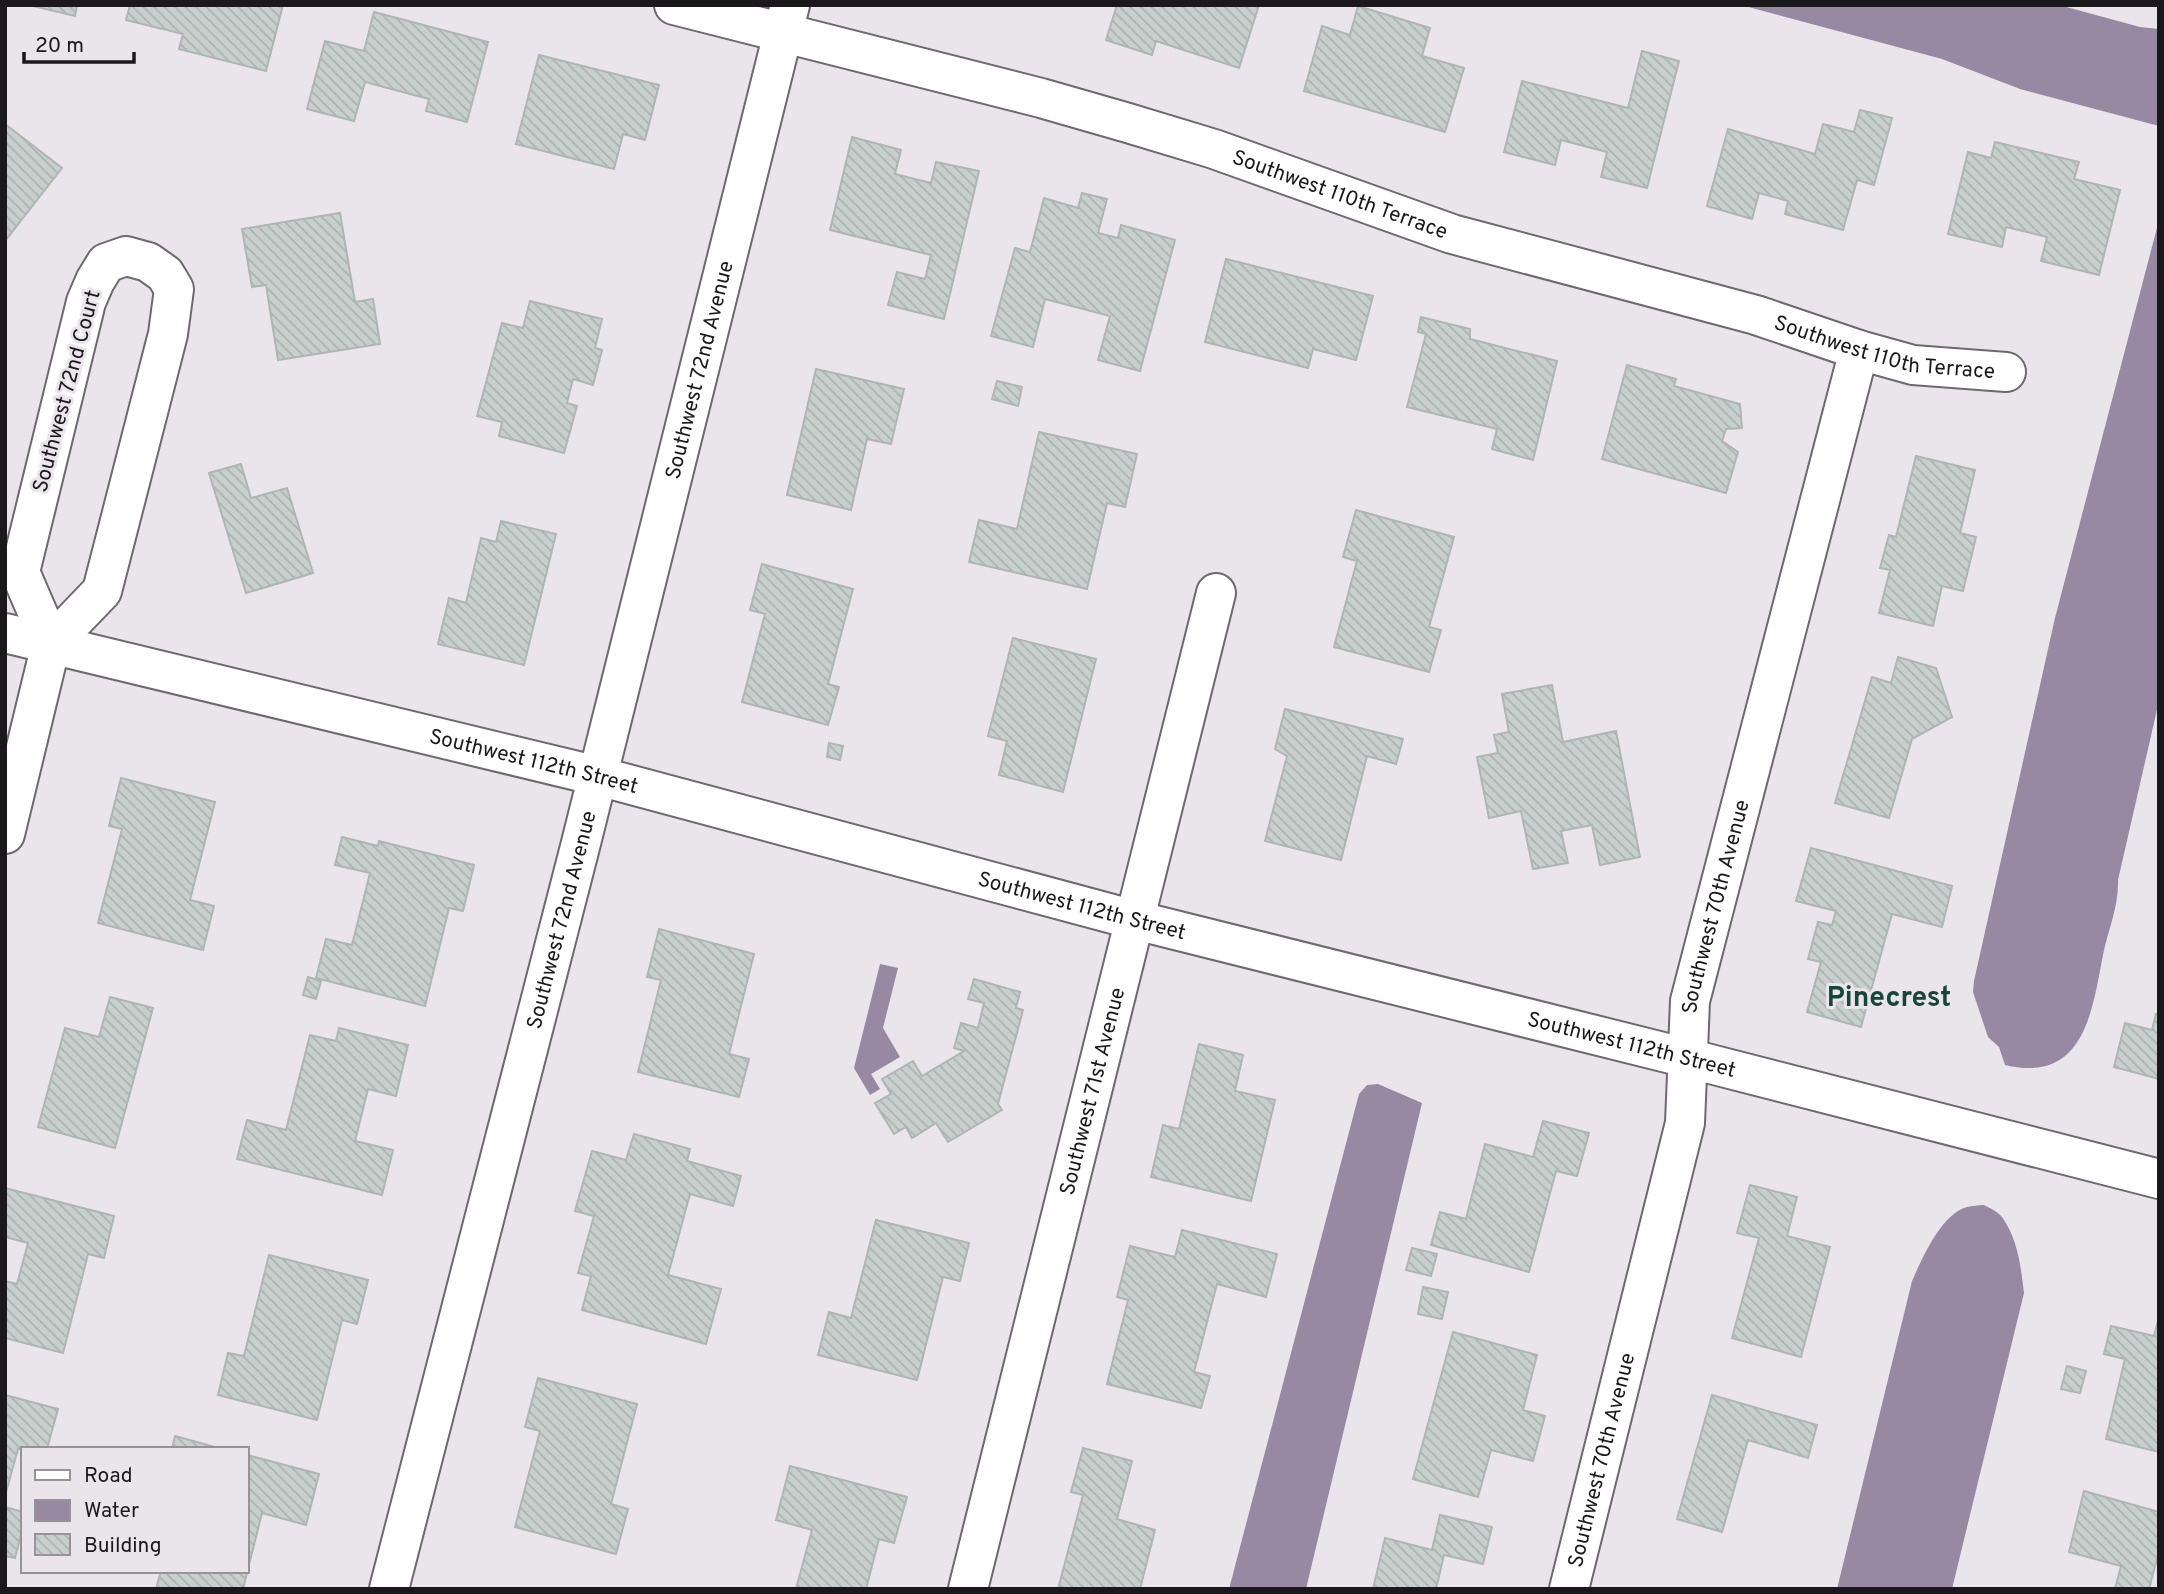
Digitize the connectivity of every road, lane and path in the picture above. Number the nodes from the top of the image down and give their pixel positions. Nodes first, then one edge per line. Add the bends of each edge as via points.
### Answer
1 (674, 5) edge
2 (786, 20) edge
3 (1858, 350) junction
4 (2006, 372) dead end
5 (1216, 593) dead end
6 (5, 632) edge
7 (51, 644) junction
8 (598, 776) junction
9 (5, 834) edge
10 (1135, 920) junction
11 (1687, 1058) junction
12 (2159, 1179) edge
13 (389, 1589) edge
14 (968, 1589) edge
15 (1569, 1589) edge

1 - 2 street, Southwest 110th Terrace
2 - 3 street, Southwest 110th Terrace via 887,58 1214,149 1452,234 1756,315
2 - 8 street, Southwest 72nd Avenue
3 - 4 street, Southwest 110th Terrace via 1913,365
3 - 11 street, Southwest 70th Avenue via 1690,1001
5 - 10 street, Southwest 71st Avenue
6 - 7 street, Southwest 112th Street
7 - 7 street, Southwest 72nd Court via 102,591 169,324 174,289 165,274 148,262 126,256 106,263 86,302 20,572
7 - 8 street, Southwest 112th Street
7 - 9 street
8 - 10 street, Southwest 112th Street
8 - 13 street, Southwest 72nd Avenue
10 - 11 street, Southwest 112th Street
10 - 14 street, Southwest 71st Avenue
11 - 12 street, Southwest 112th Street
11 - 15 street, Southwest 70th Avenue via 1685,1123

